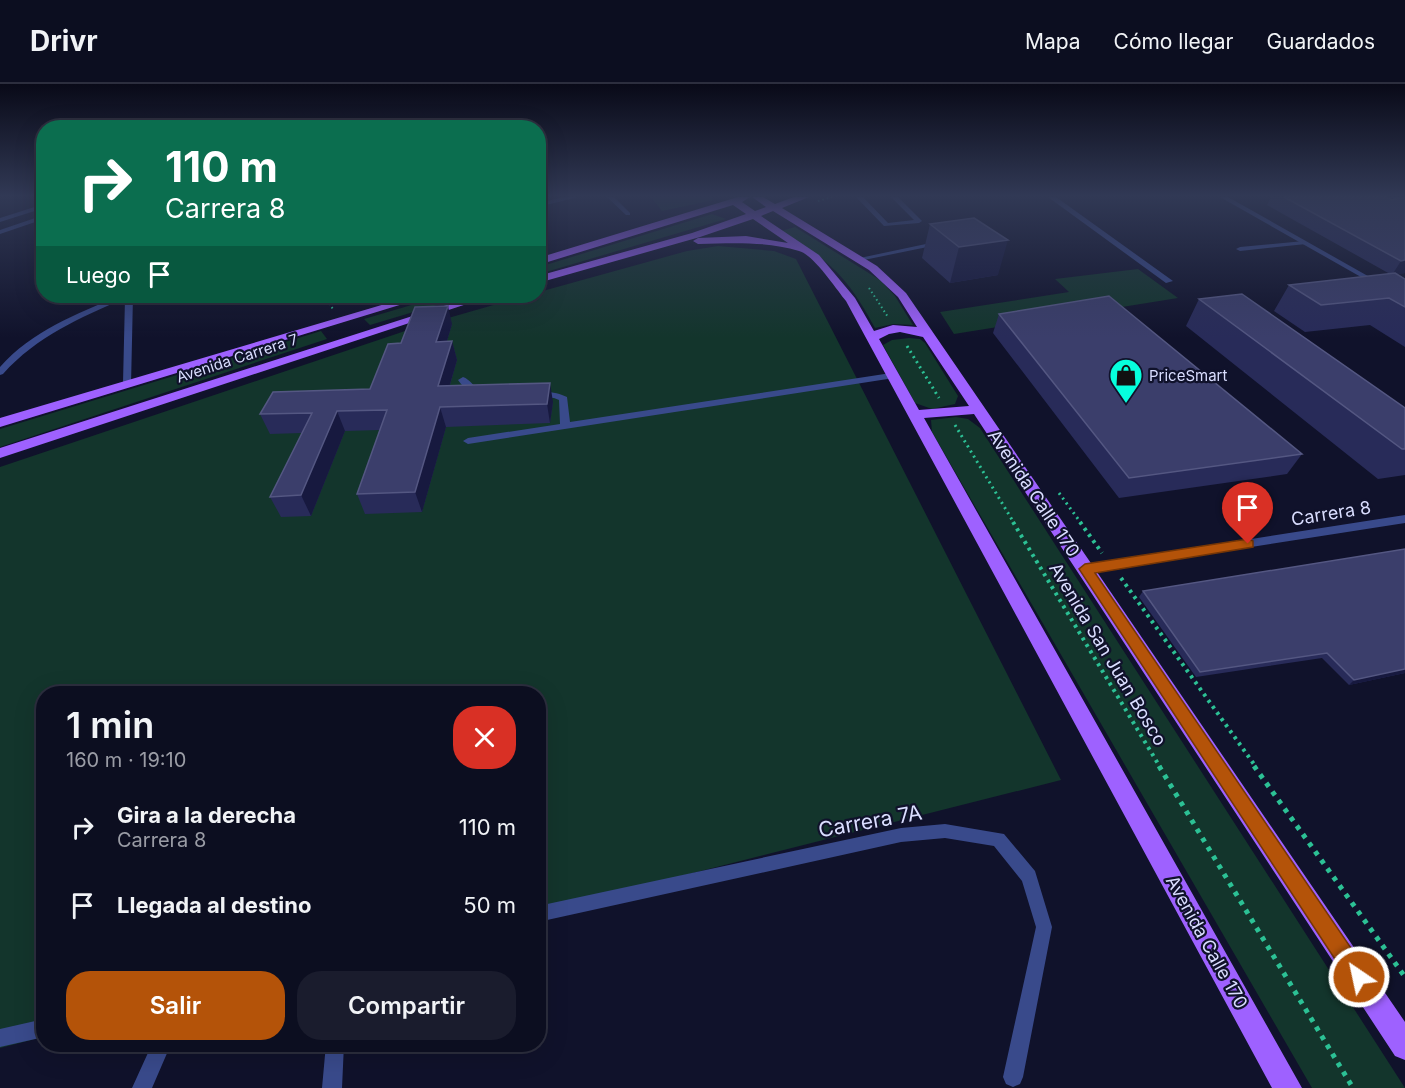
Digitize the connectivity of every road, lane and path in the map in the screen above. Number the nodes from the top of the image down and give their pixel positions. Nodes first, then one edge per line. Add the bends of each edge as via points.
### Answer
1 (595, 244) edge
2 (667, 244) edge
3 (675, 244) edge
4 (780, 244) edge
5 (797, 244) edge
6 (834, 244) edge
7 (937, 244) edge
8 (1117, 244) edge
9 (1295, 244) edge
10 (1306, 244) edge
11 (664, 245) junction
12 (1240, 249) dead end
13 (806, 250) junction
14 (546, 259) edge
15 (859, 259) junction
16 (546, 278) edge
17 (863, 279) dead end
18 (1169, 281) dead end
19 (1405, 300) edge
20 (107, 303) edge
21 (129, 303) edge
22 (329, 303) edge
23 (395, 303) edge
24 (462, 303) edge
25 (338, 317) junction
26 (897, 329) junction
27 (931, 335) junction
28 (355, 336) junction
29 (872, 338) junction
30 (0, 372) edge
31 (891, 376) junction
32 (463, 380) dead end
33 (128, 383) junction
34 (488, 396) edge
35 (522, 396) edge
36 (978, 409) junction
37 (947, 412) junction
38 (913, 415) junction
39 (0, 423) edge
40 (565, 426) junction
41 (468, 441) dead end
42 (0, 453) edge
43 (1405, 519) edge
44 (1111, 565) junction
45 (1085, 569) junction
46 (546, 912) edge
47 (1405, 977) edge
48 (36, 1030) edge
49 (0, 1038) edge
50 (1405, 1046) edge
51 (158, 1052) edge
52 (334, 1052) edge
53 (1013, 1077) dead end
54 (142, 1088) edge
55 (332, 1088) edge
56 (1288, 1088) edge
57 (1353, 1088) edge

1 - 14 main road
2 - 11 main road
3 - 11 main road
4 - 13 main road
5 - 13 main road, Avenida Calle 170
6 - 15 main road, Avenida Calle 170
7 - 15 street
8 - 18 street
9 - 12 street
10 - 19 street
11 - 16 main road
13 - 29 main road, Avenida Calle 170 via 843,288
15 - 27 main road, Avenida Calle 170 via 896,288
17 - 26 path, Avenida San Juan Bosco
20 - 30 street via 45,331 12,357
21 - 33 street
22 - 25 path
23 - 25 main road, Avenida Carrera 7
24 - 28 main road, Avenida Carrera 7
25 - 28 main road
25 - 33 main road, Avenida Carrera 7
26 - 27 main road
26 - 29 main road
26 - 37 path, Avenida San Juan Bosco
27 - 36 main road, Avenida Calle 170
28 - 42 main road, Avenida Carrera 7
29 - 31 main road, Avenida Calle 170
31 - 38 main road, Avenida Calle 170
31 - 40 street
32 - 34 street via 477,394
33 - 39 main road, Avenida Carrera 7
35 - 40 street via 564,399
36 - 37 main road
36 - 45 main road, Avenida Calle 170
37 - 38 main road
37 - 57 path, Avenida San Juan Bosco
38 - 56 main road, Avenida Calle 170
40 - 41 street
43 - 44 street, Carrera 8
44 - 45 street, Carrera 8
44 - 47 path
45 - 50 main road, Avenida Calle 170
46 - 53 street, Carrera 7A via 901,835 945,831 998,839 1029,877 1044,927
48 - 49 street
51 - 54 street
52 - 55 street

